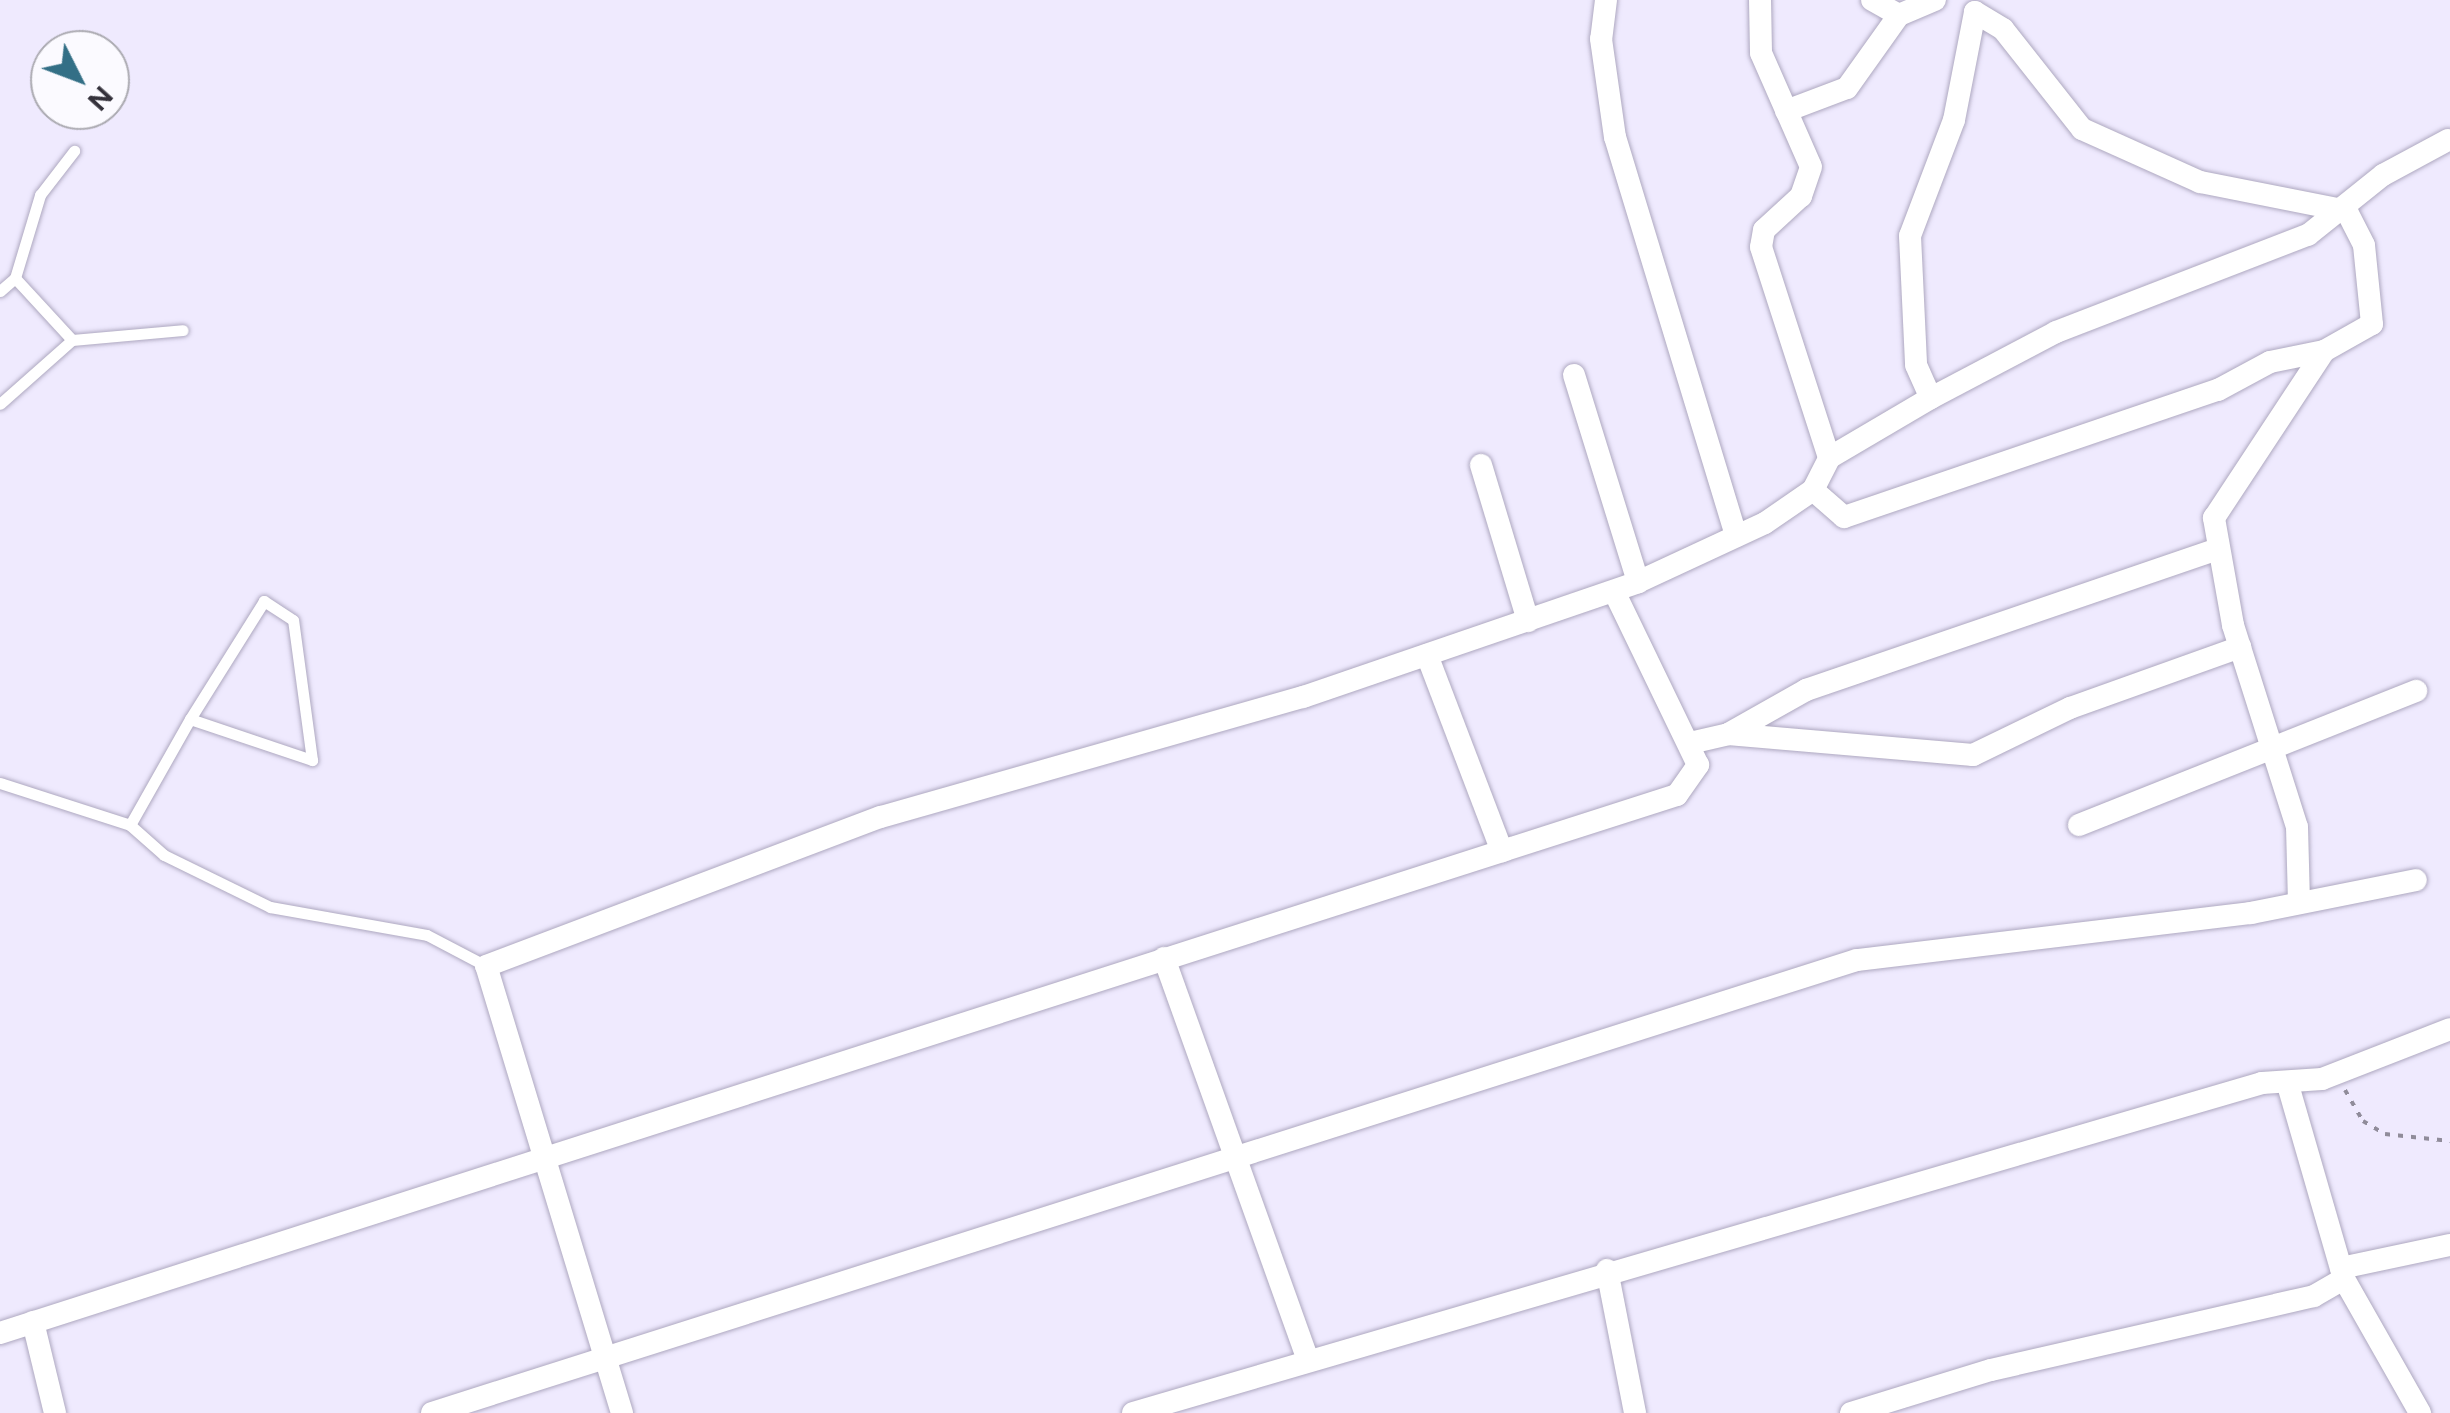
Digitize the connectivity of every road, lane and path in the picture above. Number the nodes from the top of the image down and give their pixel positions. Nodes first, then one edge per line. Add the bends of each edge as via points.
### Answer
1 (1606, 0) edge
2 (1760, 0) edge
3 (1872, 0) edge
4 (1935, 0) edge
5 (1970, 6) edge
6 (1899, 15) junction
7 (1786, 111) junction
8 (2448, 140) dead end
9 (74, 151) dead end
10 (2347, 210) junction
11 (16, 278) junction
12 (0, 291) edge
13 (183, 330) dead end
14 (72, 340) junction
15 (2324, 350) junction
16 (1574, 376) dead end
17 (1931, 398) junction
18 (0, 404) edge
19 (1829, 458) junction
20 (1481, 465) dead end
21 (1813, 490) junction
22 (1736, 536) junction
23 (2214, 550) junction
24 (1638, 582) junction
25 (1614, 591) junction
26 (1528, 620) junction
27 (2240, 647) junction
28 (1427, 655) junction
29 (2416, 691) dead end
30 (190, 719) junction
31 (1728, 734) junction
32 (1690, 743) junction
33 (2271, 744) junction
34 (0, 783) edge
35 (130, 825) junction
36 (2079, 825) dead end
37 (1502, 851) junction
38 (2416, 880) dead end
39 (2299, 904) junction
40 (1164, 958) junction
41 (486, 966) junction
42 (2450, 1029) edge
43 (2336, 1072) junction
44 (2288, 1085) junction
45 (2450, 1141) edge
46 (540, 1154) junction
47 (1228, 1154) junction
48 (2450, 1245) edge
49 (1607, 1270) junction
50 (2343, 1274) junction
51 (33, 1322) junction
52 (0, 1333) edge
53 (604, 1356) junction
54 (1307, 1358) junction
55 (2410, 1407) edge
56 (54, 1413) edge
57 (432, 1413) edge
58 (622, 1413) edge
59 (1133, 1413) edge
60 (1634, 1413) edge
61 (1850, 1413) edge

1 - 22 street via 1601,39 1615,137
2 - 7 street via 1761,53
3 - 6 street
4 - 6 street
5 - 10 street via 2003,30 2082,129 2200,182
5 - 17 street via 1954,120 1910,236 1916,366
6 - 7 street via 1855,82
7 - 19 street via 1806,149 1808,184 1764,230 1761,247
8 - 10 street via 2382,175
9 - 11 lane via 40,195
10 - 15 street via 2374,283 2372,324
10 - 17 street via 2308,235 2056,332
11 - 12 lane
11 - 14 lane
13 - 14 lane
14 - 18 lane
15 - 21 street via 2270,362 2218,390 1844,517
15 - 23 street via 2295,406 2228,487 2214,518
16 - 24 street
17 - 19 street
19 - 21 street
20 - 26 street
21 - 22 street
22 - 24 street
23 - 27 street
23 - 31 street via 1806,690
24 - 25 street
25 - 26 street
25 - 32 street
26 - 28 street
27 - 31 street via 2070,708 1973,755
27 - 33 street
28 - 37 street
28 - 41 street via 881,817
29 - 33 street
30 - 30 lane via 312,760 293,620 264,601
30 - 35 lane
31 - 32 street
32 - 37 street via 1698,765 1678,795
33 - 36 street
33 - 39 street via 2297,827
34 - 35 lane
35 - 41 lane via 164,855 270,907 428,935
37 - 40 street
38 - 39 street
39 - 47 street via 1857,960
40 - 46 street
40 - 47 street
41 - 46 street
42 - 43 street
43 - 44 street
43 - 45 path via 2363,1121 2385,1134
44 - 49 street via 2262,1084 1970,1174
44 - 50 street
46 - 51 street
46 - 53 street
47 - 53 street
47 - 54 street
48 - 50 street
49 - 54 street
49 - 60 street
50 - 55 street
50 - 61 street via 2314,1296 1991,1370
51 - 52 street
51 - 56 street
53 - 57 street
53 - 58 street
54 - 59 street

